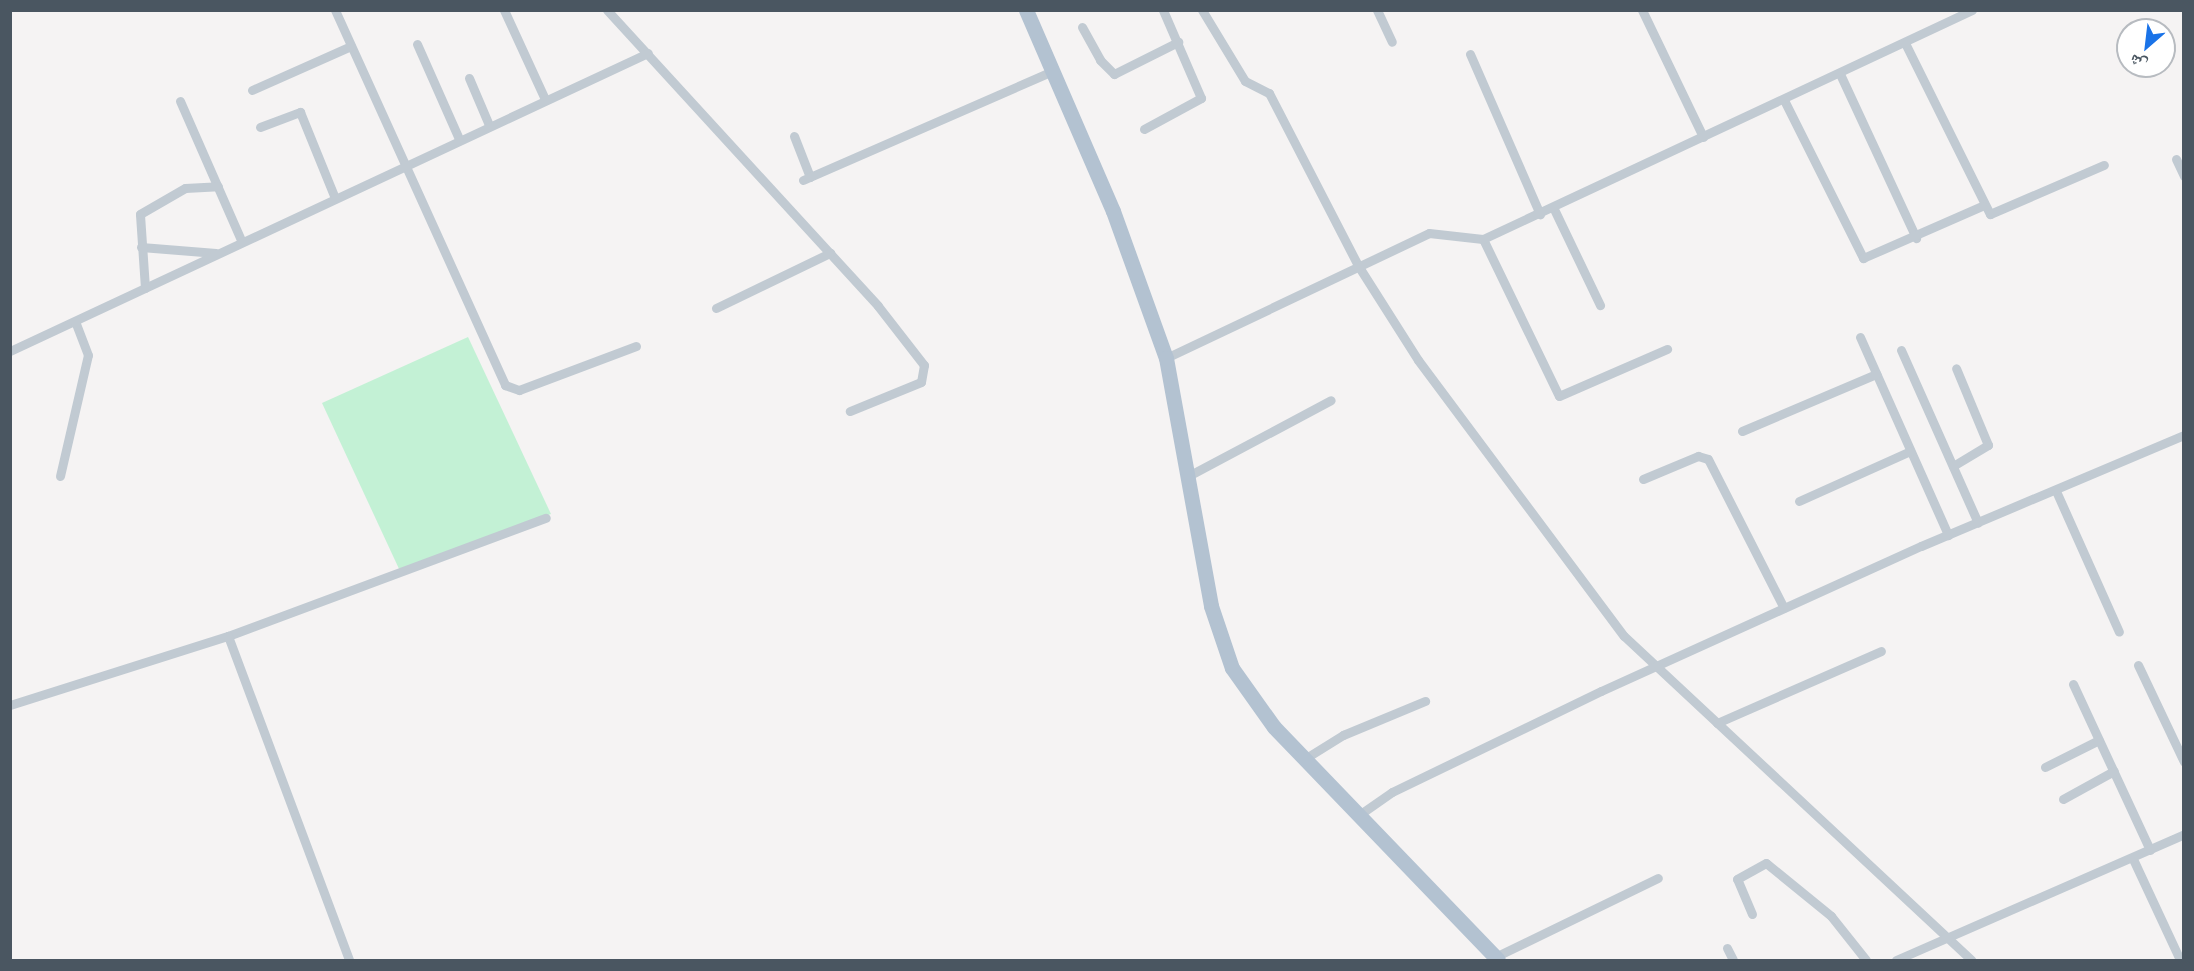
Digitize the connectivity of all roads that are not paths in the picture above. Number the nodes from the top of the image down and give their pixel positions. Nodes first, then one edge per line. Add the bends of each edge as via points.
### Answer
1 (335, 10) edge
2 (504, 10) edge
3 (607, 10) edge
4 (1026, 10) edge
5 (1163, 10) edge
6 (1202, 10) edge
7 (1377, 10) edge
8 (1642, 10) edge
9 (1972, 10) edge
10 (1082, 27) dead end
11 (1178, 42) junction
12 (1392, 42) dead end
13 (417, 44) dead end
14 (1906, 45) junction
15 (351, 46) junction
16 (648, 53) junction
17 (1470, 54) dead end
18 (1052, 71) junction
19 (1840, 74) junction
20 (469, 78) dead end
21 (252, 90) dead end
22 (545, 99) junction
23 (1784, 100) junction
24 (180, 101) dead end
25 (489, 125) junction
26 (260, 127) dead end
27 (1144, 129) dead end
28 (794, 136) dead end
29 (1702, 137) junction
30 (459, 139) junction
31 (2176, 159) dead end
32 (2104, 165) dead end
33 (405, 168) junction
34 (2184, 176) edge
35 (218, 186) junction
36 (335, 198) junction
37 (1982, 206) junction
38 (1553, 207) junction
39 (1540, 214) junction
40 (1916, 238) junction
41 (1483, 239) junction
42 (242, 242) junction
43 (141, 247) junction
44 (218, 253) junction
45 (830, 254) junction
46 (1359, 267) junction
47 (145, 288) junction
48 (1600, 305) dead end
49 (716, 308) dead end
50 (75, 321) junction
51 (1860, 337) dead end
52 (636, 346) dead end
53 (1667, 349) dead end
54 (1901, 350) dead end
55 (10, 351) edge
56 (1166, 358) junction
57 (1956, 368) dead end
58 (1876, 374) junction
59 (1331, 400) dead end
60 (850, 411) dead end
61 (1742, 431) dead end
62 (2184, 435) edge
63 (1910, 451) junction
64 (1953, 466) junction
65 (1192, 474) junction
66 (60, 476) dead end
67 (1643, 479) dead end
68 (2056, 491) junction
69 (1799, 501) dead end
70 (546, 518) dead end
71 (1978, 523) junction
72 (1948, 535) junction
73 (1784, 608) junction
74 (2119, 632) dead end
75 (228, 636) junction
76 (1881, 651) dead end
77 (2138, 665) dead end
78 (1658, 668) junction
79 (2073, 684) dead end
80 (1425, 701) dead end
81 (10, 705) edge
82 (1717, 723) junction
83 (2099, 740) junction
84 (1305, 758) junction
85 (2184, 762) edge
86 (2045, 767) dead end
87 (2114, 771) junction
88 (2063, 799) dead end
89 (1359, 815) junction
90 (2184, 834) edge
91 (2150, 850) junction
92 (2133, 859) junction
93 (1658, 878) dead end
94 (1752, 914) dead end
95 (1944, 937) junction
96 (1727, 948) dead end
97 (1496, 959) edge
98 (349, 960) edge
99 (1733, 960) edge
100 (1866, 960) edge
101 (1896, 960) edge
102 (1971, 960) edge
103 (2180, 960) edge

1 - 15 street
2 - 22 street
3 - 16 street
4 - 18 main road
5 - 11 street
6 - 46 street via 1245,81 1269,93
7 - 12 street
8 - 29 street
9 - 14 street
10 - 11 street via 1100,60 1114,74
11 - 27 street via 1201,99
13 - 30 street
14 - 19 street
14 - 37 street
15 - 21 street
15 - 33 street
16 - 22 street
16 - 45 street
17 - 39 street
18 - 28 street via 806,179
18 - 56 main road via 1121,232
19 - 23 street
19 - 40 street
20 - 25 street
22 - 25 street
23 - 29 street
23 - 40 street via 1859,256 1866,259
24 - 35 street
25 - 30 street
26 - 36 street via 300,112
29 - 38 street
30 - 33 street
31 - 34 street
32 - 37 street via 1996,214
33 - 36 street
33 - 52 street via 509,389
35 - 42 street
35 - 43 street via 185,188 142,212
36 - 42 street
37 - 40 street
38 - 39 street
38 - 48 street
39 - 41 street
41 - 46 street via 1433,232
41 - 53 street via 1559,396
42 - 44 street
43 - 44 street
43 - 47 street
44 - 47 street
45 - 49 street
45 - 60 street via 926,371 917,384
46 - 56 street via 1314,283
46 - 78 street via 1418,360 1515,492 1624,636
47 - 50 street
50 - 55 street
50 - 66 street via 88,355
51 - 58 street
54 - 64 street
56 - 65 main road
57 - 64 street via 1988,444
58 - 61 street
58 - 63 street
59 - 65 street
62 - 68 street
63 - 69 street
63 - 72 street
64 - 71 street
65 - 84 main road via 1205,574 1224,649 1254,702
67 - 73 street via 1698,456 1708,459
68 - 71 street
68 - 74 street
70 - 75 street
71 - 72 street
72 - 73 street
73 - 78 street
75 - 81 street
75 - 98 street
76 - 82 street
77 - 85 street
78 - 82 street
78 - 89 street via 1458,758
79 - 83 street
80 - 84 street via 1343,735
82 - 95 street
83 - 86 street
83 - 87 street
84 - 89 main road
87 - 88 street
87 - 91 street
89 - 97 main road
90 - 91 street
91 - 92 street
92 - 95 street
92 - 103 street
93 - 97 street
94 - 100 street via 1737,879 1766,863 1832,916
95 - 101 street
95 - 102 street
96 - 99 street

